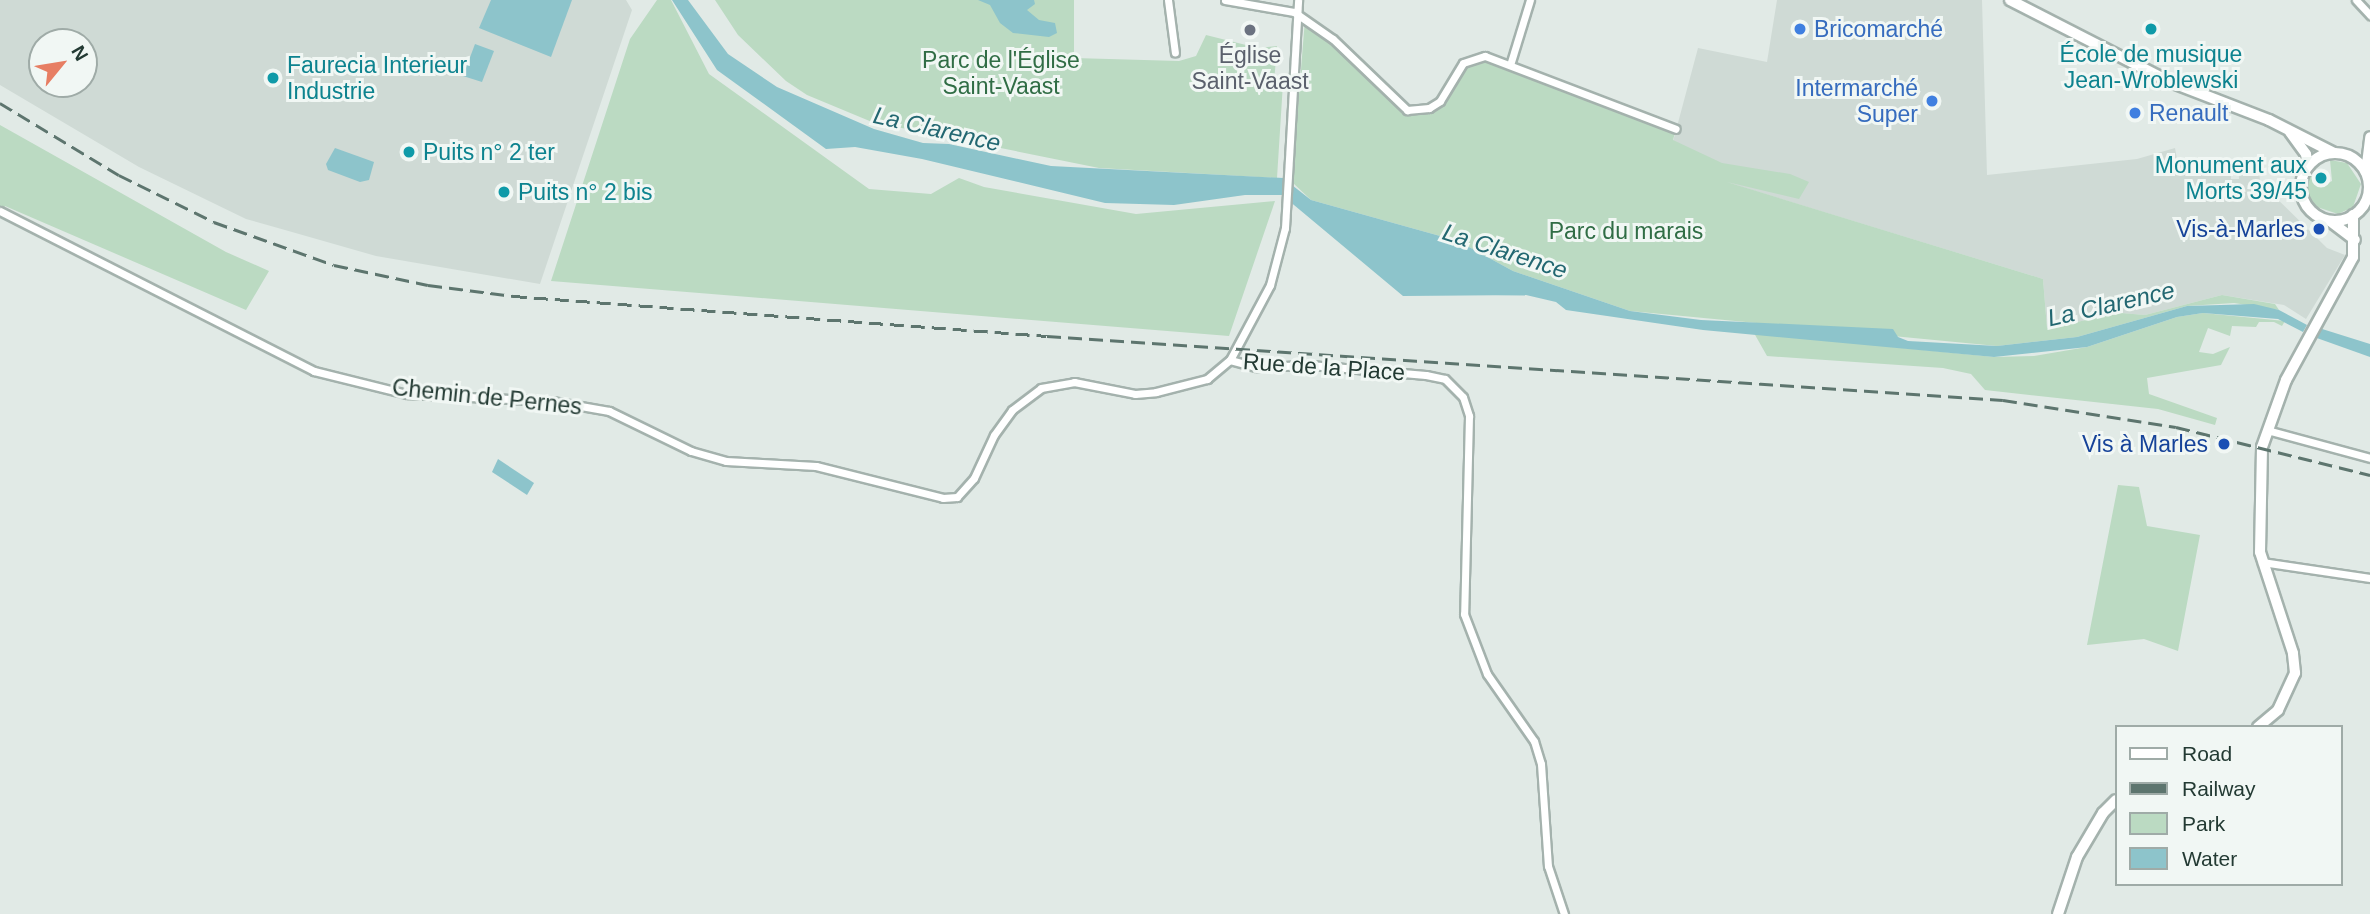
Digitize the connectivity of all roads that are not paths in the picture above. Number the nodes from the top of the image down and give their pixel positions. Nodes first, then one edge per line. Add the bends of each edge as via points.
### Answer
1 (1168, 0) edge
2 (1225, 0) edge
3 (1298, 0) edge
4 (1530, 0) edge
5 (2010, 0) edge
6 (2356, 0) edge
7 (1294, 12) junction
8 (2370, 15) edge
9 (1175, 53) dead end
10 (1511, 62) junction
11 (1676, 129) dead end
12 (2288, 130) junction
13 (2369, 140) edge
14 (2339, 153) junction
15 (2308, 165) junction
16 (2368, 178) edge
17 (2367, 204) edge
18 (0, 211) edge
19 (2353, 215) junction
20 (2330, 220) junction
21 (2355, 240) junction
22 (1230, 360) junction
23 (2267, 430) junction
24 (2370, 458) edge
25 (957, 497) joint
26 (2262, 562) junction
27 (2370, 578) edge
28 (2260, 725) edge
29 (2114, 802) edge
30 (1564, 914) edge
31 (2058, 914) edge

1 - 9 street
2 - 7 street
3 - 7 street
4 - 10 street
5 - 12 main road via 2168,81
6 - 8 street
7 - 10 street via 1333,39 1407,110 1429,108 1440,101 1472,58
7 - 22 street via 1282,247 1270,285
10 - 11 street
12 - 14 main road
12 - 15 main road via 2306,154
13 - 14 main road via 2358,151
13 - 16 main road
14 - 15 main road
14 - 16 main road
15 - 20 main road via 2301,183 2303,199 2314,214
16 - 17 main road
17 - 19 main road
18 - 25 street, Chemin de Pernes via 314,371 407,394 552,401 609,411 691,451 726,461 816,466 943,498
19 - 20 main road
19 - 21 main road
20 - 21 main road
21 - 23 main road via 2349,265 2315,321
22 - 25 street, Rue de la Place via 1207,379 1156,393 1135,394 1074,382 1041,388 1012,410 994,435 974,478
22 - 30 street, Rue de la Place via 1271,368 1310,365 1385,370 1436,376 1454,385 1469,416 1464,599 1471,638 1487,674 1534,741 1541,764 1548,866
23 - 24 street
23 - 26 main road via 2258,502
26 - 27 street
26 - 28 main road via 2293,653 2295,673 2278,710
29 - 31 main road via 2077,857

